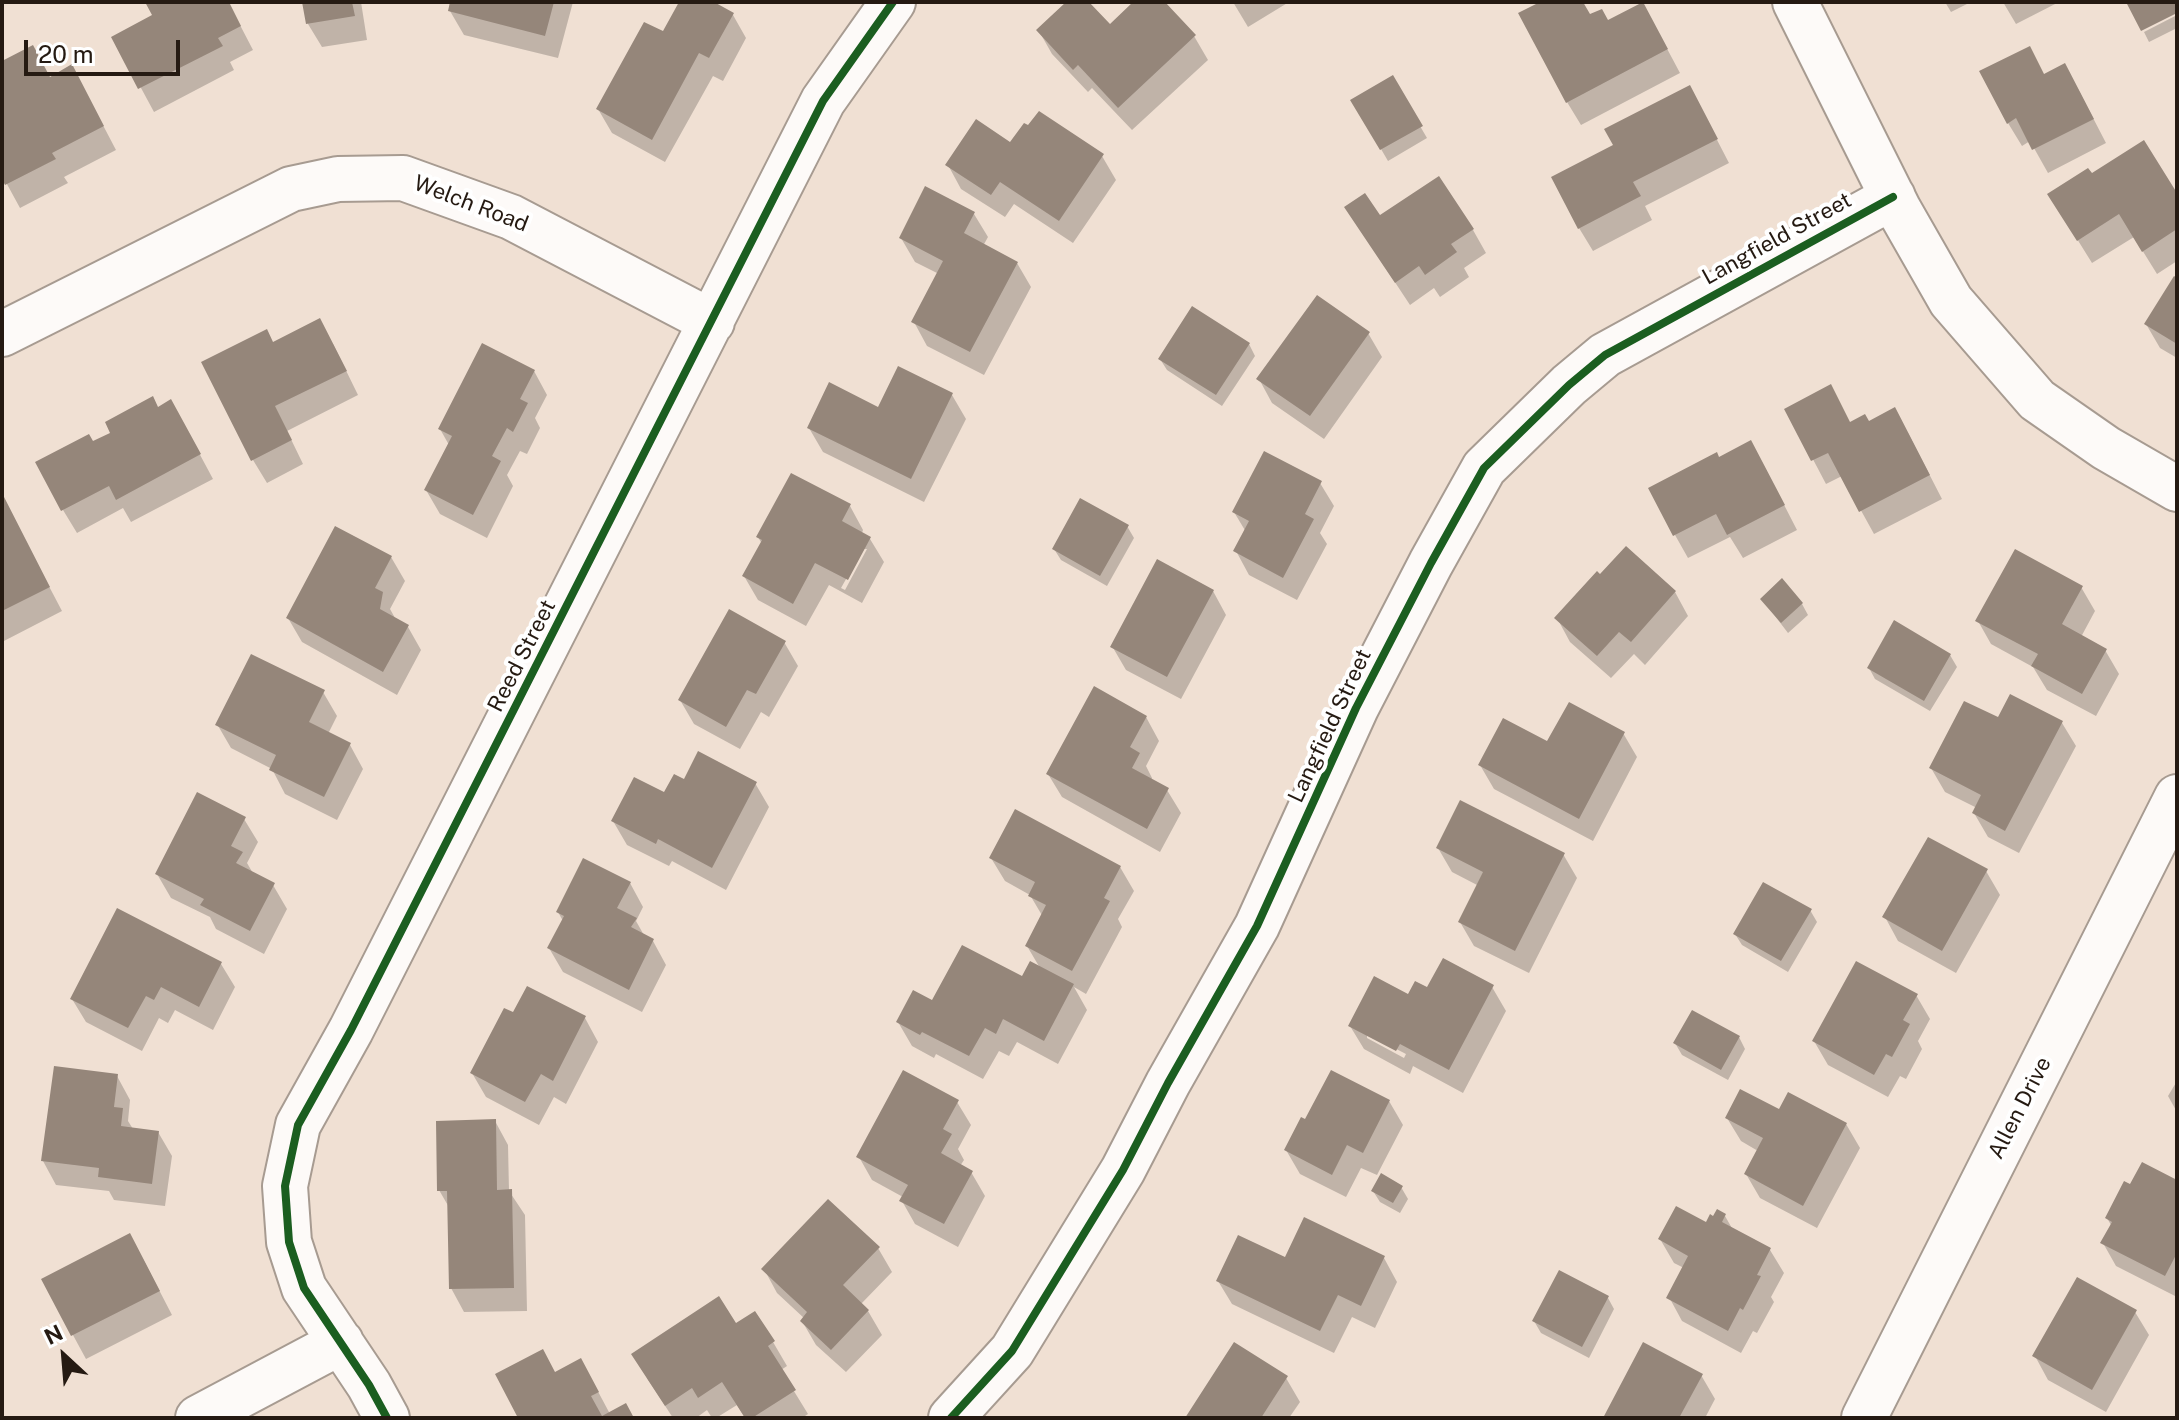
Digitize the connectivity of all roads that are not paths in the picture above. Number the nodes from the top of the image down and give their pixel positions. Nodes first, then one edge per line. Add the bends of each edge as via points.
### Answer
1 (893, 2) edge
2 (1795, 2) edge
3 (1893, 197) junction
4 (712, 322) junction
5 (2, 334) edge
6 (2177, 489) edge
7 (2177, 797) edge
8 (341, 1342) junction
9 (198, 1418) edge
10 (387, 1418) edge
11 (951, 1418) edge
12 (1864, 1418) edge

1 - 4 street, Reed Street via 823,101
2 - 3 street
3 - 6 street via 1951,301 2037,400
3 - 11 street, Langfield Street via 1605,355 1484,468 1356,708 1257,926 1123,1170 1012,1351
4 - 5 street, Welch Road via 511,217 403,178 377,178 291,189
4 - 8 street, Reed Street via 298,1125 285,1186 289,1242 304,1288
7 - 12 street, Allen Drive
8 - 9 street
8 - 10 street, Reed Street

